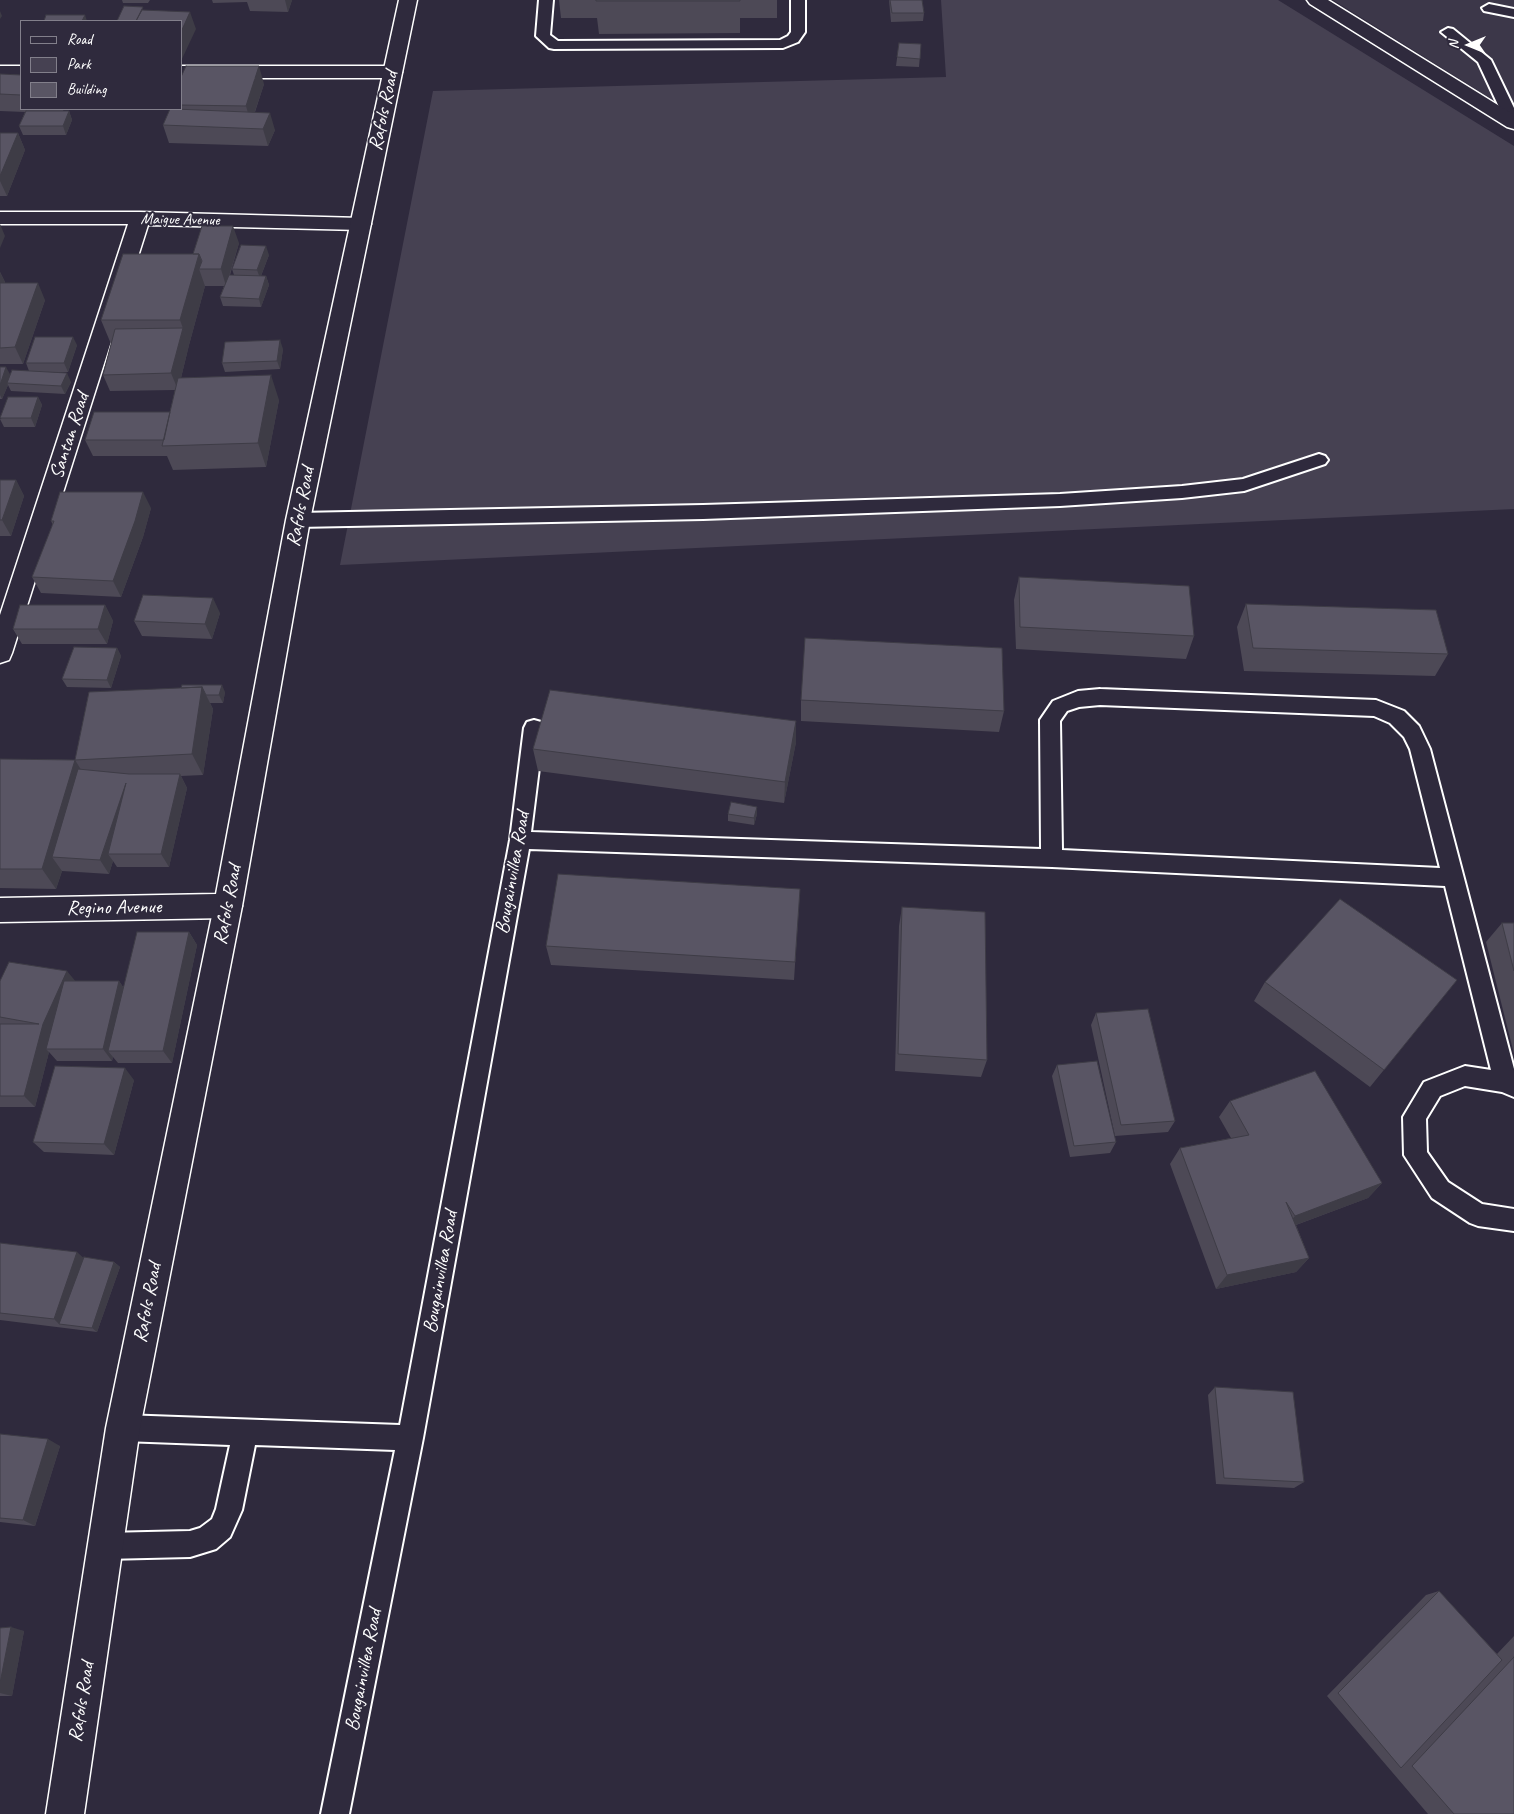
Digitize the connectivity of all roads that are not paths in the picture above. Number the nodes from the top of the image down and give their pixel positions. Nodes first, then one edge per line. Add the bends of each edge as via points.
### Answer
1 (408, 0) edge
2 (546, 0) edge
3 (798, 0) edge
4 (1316, 0) edge
5 (1489, 8) dead end
6 (1514, 13) edge
7 (1448, 32) dead end
8 (0, 72) edge
9 (20, 72) edge
10 (182, 72) edge
11 (393, 72) junction
12 (1513, 123) edge
13 (0, 218) edge
14 (140, 218) junction
15 (361, 224) junction
16 (1319, 460) dead end
17 (298, 520) junction
18 (0, 653) edge
19 (534, 728) dead end
20 (520, 840) junction
21 (1052, 858) junction
22 (1452, 877) junction
23 (228, 906) junction
24 (0, 910) edge
25 (1510, 1084) edge
26 (1514, 1220) edge
27 (123, 1428) junction
28 (245, 1432) junction
29 (410, 1438) junction
30 (105, 1546) junction
31 (65, 1814) edge
32 (335, 1814) edge

1 - 11 street, Rafols Road
2 - 3 lane via 543,36 554,45 584,46 783,44 798,32
4 - 12 street
5 - 6 lane
7 - 12 lane via 1484,60
8 - 9 street
10 - 11 street
11 - 15 street, Rafols Road
13 - 14 street, Maigue Avenue
14 - 15 street, Maigue Avenue
14 - 18 street, Santan Road
15 - 17 street, Rafols Road
16 - 17 lane via 1244,485 1069,499 702,512
17 - 23 street, Rafols Road
19 - 20 lane, Bougainvillea Road
20 - 21 lane
20 - 29 lane, Bougainvillea Road
21 - 22 lane
21 - 22 lane via 1050,720 1060,706 1078,699 1100,697 1376,708 1397,717 1412,732 1420,749
22 - 25 lane
23 - 24 street, Regino Avenue
23 - 27 street, Rafols Road
25 - 26 lane via 1465,1076 1432,1089 1414,1117 1416,1154 1440,1190 1478,1215
27 - 28 lane
27 - 30 street, Rafols Road
28 - 29 lane
28 - 30 lane via 229,1510 221,1528 207,1540 190,1544
29 - 32 lane, Bougainvillea Road
30 - 31 street, Rafols Road

